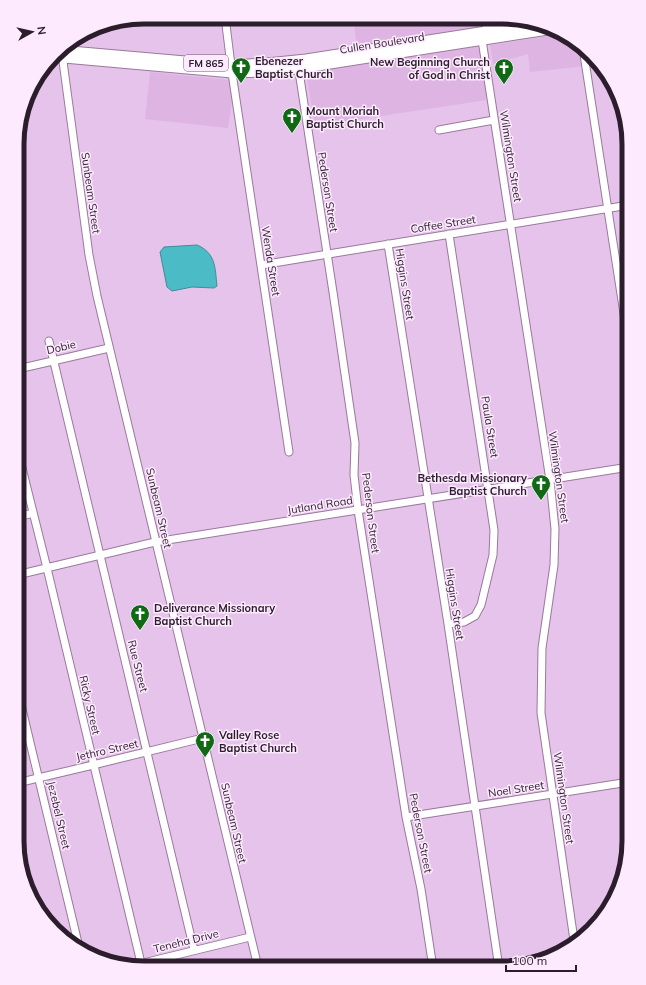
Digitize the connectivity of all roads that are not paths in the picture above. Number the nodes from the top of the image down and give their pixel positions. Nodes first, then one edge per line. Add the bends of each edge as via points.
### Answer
1 (225, 24) edge
2 (486, 24) edge
3 (521, 26) edge
4 (487, 31) junction
5 (542, 31) edge
6 (482, 40) junction
7 (414, 46) junction
8 (64, 55) edge
9 (584, 57) edge
10 (60, 59) edge
11 (113, 59) junction
12 (189, 61) junction
13 (298, 65) junction
14 (161, 67) junction
15 (232, 69) junction
16 (494, 120) junction
17 (439, 130) dead end
18 (622, 206) edge
19 (608, 209) junction
20 (510, 225) junction
21 (450, 234) junction
22 (388, 244) junction
23 (327, 254) junction
24 (261, 265) junction
25 (622, 300) edge
26 (49, 341) dead end
27 (109, 348) junction
28 (53, 360) junction
29 (24, 367) edge
30 (289, 452) dead end
31 (622, 468) edge
32 (24, 479) edge
33 (550, 480) junction
34 (488, 490) junction
35 (428, 500) junction
36 (358, 510) junction
37 (33, 513) junction
38 (24, 515) edge
39 (156, 542) junction
40 (100, 556) junction
41 (47, 568) junction
42 (24, 573) edge
43 (448, 624) junction
44 (24, 717) edge
45 (202, 738) junction
46 (146, 752) junction
47 (93, 765) junction
48 (39, 778) junction
49 (24, 781) edge
50 (622, 783) edge
51 (552, 794) junction
52 (475, 806) junction
53 (406, 817) junction
54 (250, 937) junction
55 (574, 937) edge
56 (77, 940) edge
57 (194, 950) junction
58 (140, 961) edge
59 (149, 961) edge
60 (256, 961) edge
61 (432, 961) edge
62 (498, 961) edge

1 - 15 street, Wenda Street
2 - 4 street
3 - 4 main road, Cullen Boulevard / FM 865
4 - 6 street
4 - 7 main road, Cullen Boulevard / FM 865
5 - 6 main road, Cullen Boulevard / FM 865
6 - 7 main road, Cullen Boulevard / FM 865
6 - 16 street, Wilmington Street
7 - 13 main road, Cullen Boulevard / FM 865
8 - 11 main road, Cullen Boulevard / FM 865
9 - 19 street
10 - 27 street, Sunbeam Street via 89,256
11 - 12 main road, Cullen Boulevard / FM 865
11 - 14 main road, Cullen Boulevard / FM 865
12 - 14 main road via 182,64 163,63
12 - 15 main road, Cullen Boulevard / FM 865
13 - 15 main road, Cullen Boulevard / FM 865 via 261,72
13 - 23 street, Pederson Street
14 - 15 main road, Cullen Boulevard / FM 865
15 - 24 street, Wenda Street
16 - 17 street
16 - 20 street, Wilmington Street
18 - 19 street, Coffee Street
19 - 20 street, Coffee Street
19 - 25 street
20 - 21 street, Coffee Street
20 - 33 street, Wilmington Street
21 - 22 street, Coffee Street
21 - 34 street, Paula Street
22 - 23 street, Coffee Street
22 - 35 street, Higgins Street
23 - 24 street, Coffee Street
23 - 36 street, Pederson Street via 355,443 354,475
24 - 30 street, Wenda Street
26 - 28 street, Rue Street
27 - 28 street, Dobie
27 - 39 street, Sunbeam Street
28 - 29 street, Dobie
28 - 40 street, Rue Street
31 - 33 street, Jutland Road
32 - 37 street, Ricky Street
33 - 34 street, Jutland Road
33 - 51 street, Wilmington Street via 555,529 554,565 542,648 541,712
34 - 35 street, Jutland Road
34 - 43 street, Paula Street via 494,530 493,549 481,605 475,616 464,622
35 - 36 street, Jutland Road
35 - 43 street, Higgins Street
36 - 39 street, Jutland Road
36 - 53 street, Pederson Street
37 - 38 street
37 - 41 street, Ricky Street
39 - 40 street, Jutland Road
39 - 45 street, Sunbeam Street
40 - 41 street, Jutland Road
40 - 46 street, Rue Street via 146,743
41 - 42 street, Jutland Road
41 - 47 street, Ricky Street
43 - 52 street, Higgins Street
44 - 48 street, Jezebel Street
45 - 46 street, Jethro Street
45 - 54 street, Sunbeam Street
46 - 47 street, Jethro Street
46 - 57 street, Rue Street
47 - 48 street, Jethro Street
47 - 58 street, Ricky Street
48 - 49 street, Jethro Street
48 - 56 street, Jezebel Street
50 - 51 street, Noel Street
51 - 52 street, Noel Street
51 - 55 street, Wilmington Street
52 - 53 street, Noel Street
52 - 62 street, Higgins Street
53 - 61 street, Pederson Street via 421,888
54 - 57 street, Teneha Drive
54 - 60 street, Sunbeam Street
57 - 59 street, Teneha Drive

